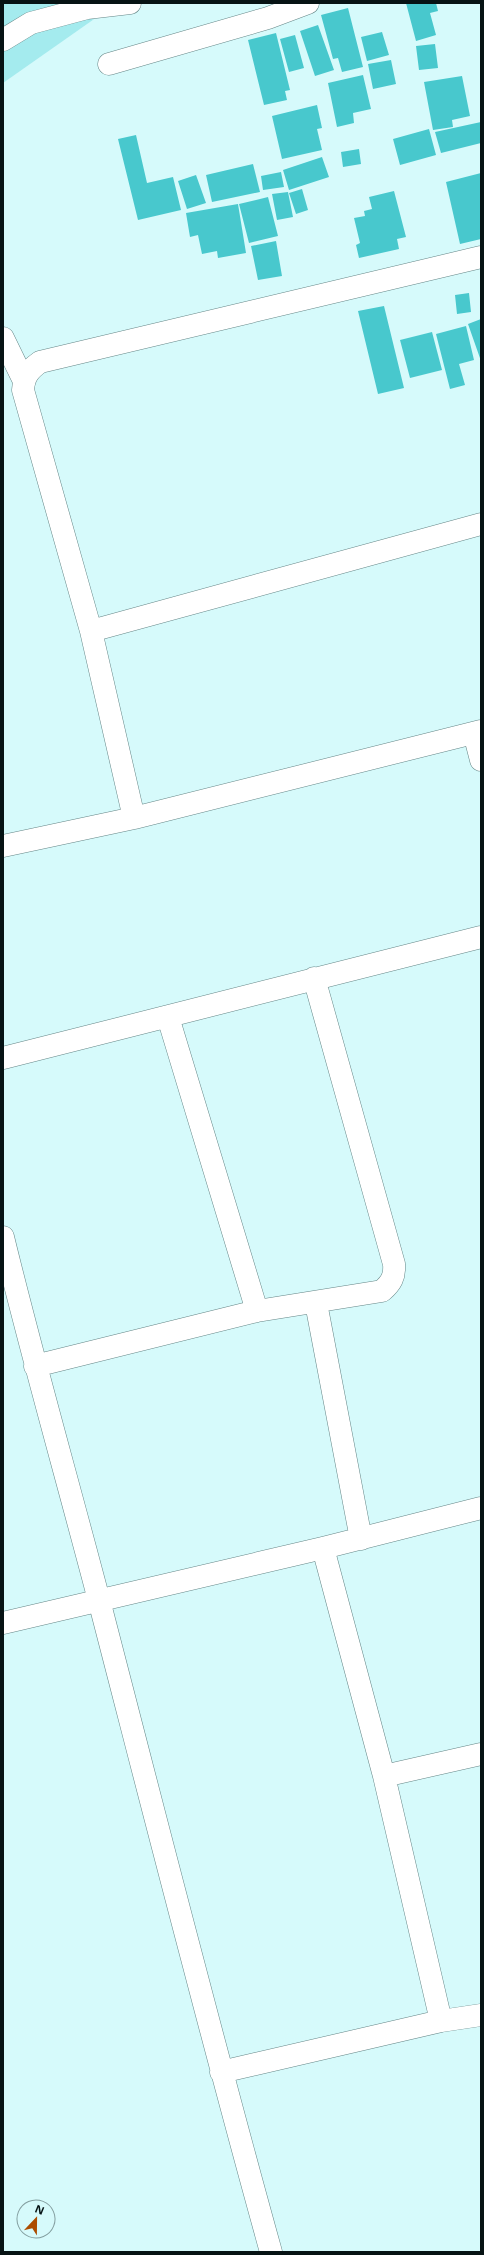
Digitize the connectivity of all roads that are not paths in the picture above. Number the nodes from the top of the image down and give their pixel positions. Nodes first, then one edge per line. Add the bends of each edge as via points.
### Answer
1 (130, 3) edge
2 (308, 3) edge
3 (267, 10) edge
4 (3, 40) edge
5 (108, 64) dead end
6 (481, 257) edge
7 (3, 338) edge
8 (23, 379) junction
9 (481, 524) edge
10 (91, 631) junction
11 (477, 732) edge
12 (481, 760) edge
13 (134, 818) junction
14 (3, 846) edge
15 (481, 937) edge
16 (314, 978) junction
17 (168, 1017) junction
18 (3, 1058) edge
19 (3, 1237) edge
20 (316, 1303) junction
21 (257, 1311) junction
22 (35, 1366) junction
23 (481, 1508) edge
24 (361, 1539) junction
25 (323, 1548) junction
26 (99, 1602) junction
27 (3, 1623) edge
28 (481, 1754) edge
29 (384, 1776) junction
30 (481, 2015) edge
31 (441, 2021) junction
32 (221, 2072) junction
33 (272, 2252) edge

1 - 4 street via 87,8 31,23
2 - 3 street
3 - 5 street
6 - 8 street via 40,362 31,368
7 - 8 street
8 - 10 street via 22,390
9 - 10 street
10 - 13 street
11 - 12 street
11 - 13 street
13 - 14 street
15 - 16 street
16 - 17 street
16 - 20 street via 395,1273 391,1282 382,1291
17 - 18 street
17 - 21 street
19 - 22 street
20 - 21 street
20 - 24 street
21 - 22 street
22 - 26 street
23 - 24 street
24 - 25 street
25 - 26 street
25 - 29 street
26 - 27 street
26 - 32 street
28 - 29 street
29 - 31 street
30 - 31 street
31 - 32 street
32 - 33 street

